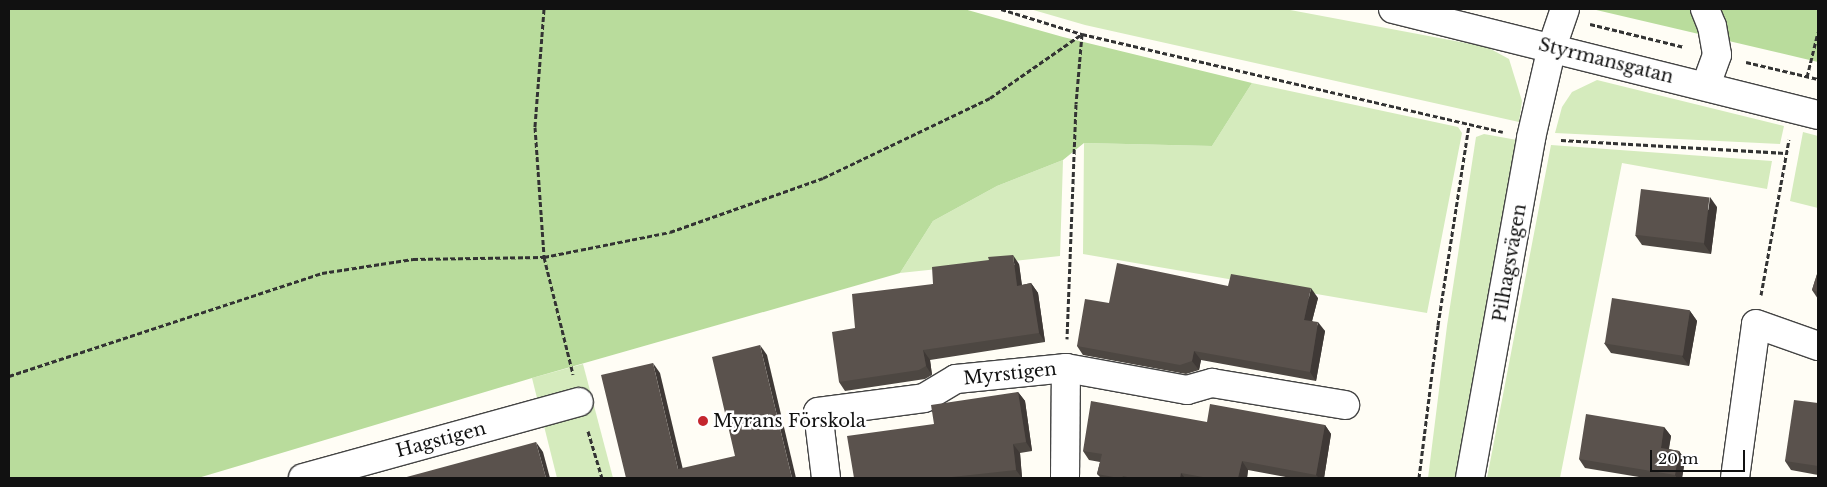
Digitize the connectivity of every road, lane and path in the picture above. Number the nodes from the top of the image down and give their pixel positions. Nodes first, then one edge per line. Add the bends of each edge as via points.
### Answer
1 (544, 9) edge
2 (1001, 9) edge
3 (1393, 9) edge
4 (1705, 9) edge
5 (1564, 13) edge
6 (1818, 32) edge
7 (1082, 34) junction
8 (1552, 47) junction
9 (1717, 55) junction
10 (1807, 77) junction
11 (1818, 80) edge
12 (1706, 86) junction
13 (1808, 112) edge
14 (1470, 125) junction
15 (1531, 138) junction
16 (1785, 153) junction
17 (544, 258) junction
18 (1756, 324) junction
19 (1818, 346) edge
20 (1066, 368) junction
21 (9, 376) edge
22 (579, 402) junction
23 (1345, 405) dead end
24 (304, 478) edge
25 (602, 478) edge
26 (826, 478) edge
27 (1065, 478) edge
28 (1419, 478) edge
29 (1470, 478) edge
30 (1736, 478) edge

1 - 17 path via 535,127
2 - 7 path
3 - 8 street, Styrmansgatan
4 - 9 street
5 - 8 street, Pilhagsvägen
5 - 9 path
6 - 10 path
7 - 14 path
7 - 17 path via 990,98 823,178 670,232
7 - 20 path via 1076,104
8 - 12 street, Styrmansgatan
8 - 15 street, Pilhagsvägen
9 - 10 path
9 - 12 street
10 - 11 path
10 - 13 path
12 - 13 street, Styrmansgatan
13 - 16 path
14 - 15 path
14 - 28 path via 1438,325
15 - 16 path
15 - 29 street, Pilhagsvägen
16 - 18 path
17 - 21 path via 413,259 322,273
17 - 22 path
18 - 19 street
18 - 30 street
20 - 23 street, Myrstigen via 1187,390 1212,383
20 - 26 street, Myrstigen via 956,379 924,398 818,412
20 - 27 street, Myrstigen
22 - 24 street, Hagstigen
22 - 25 path

